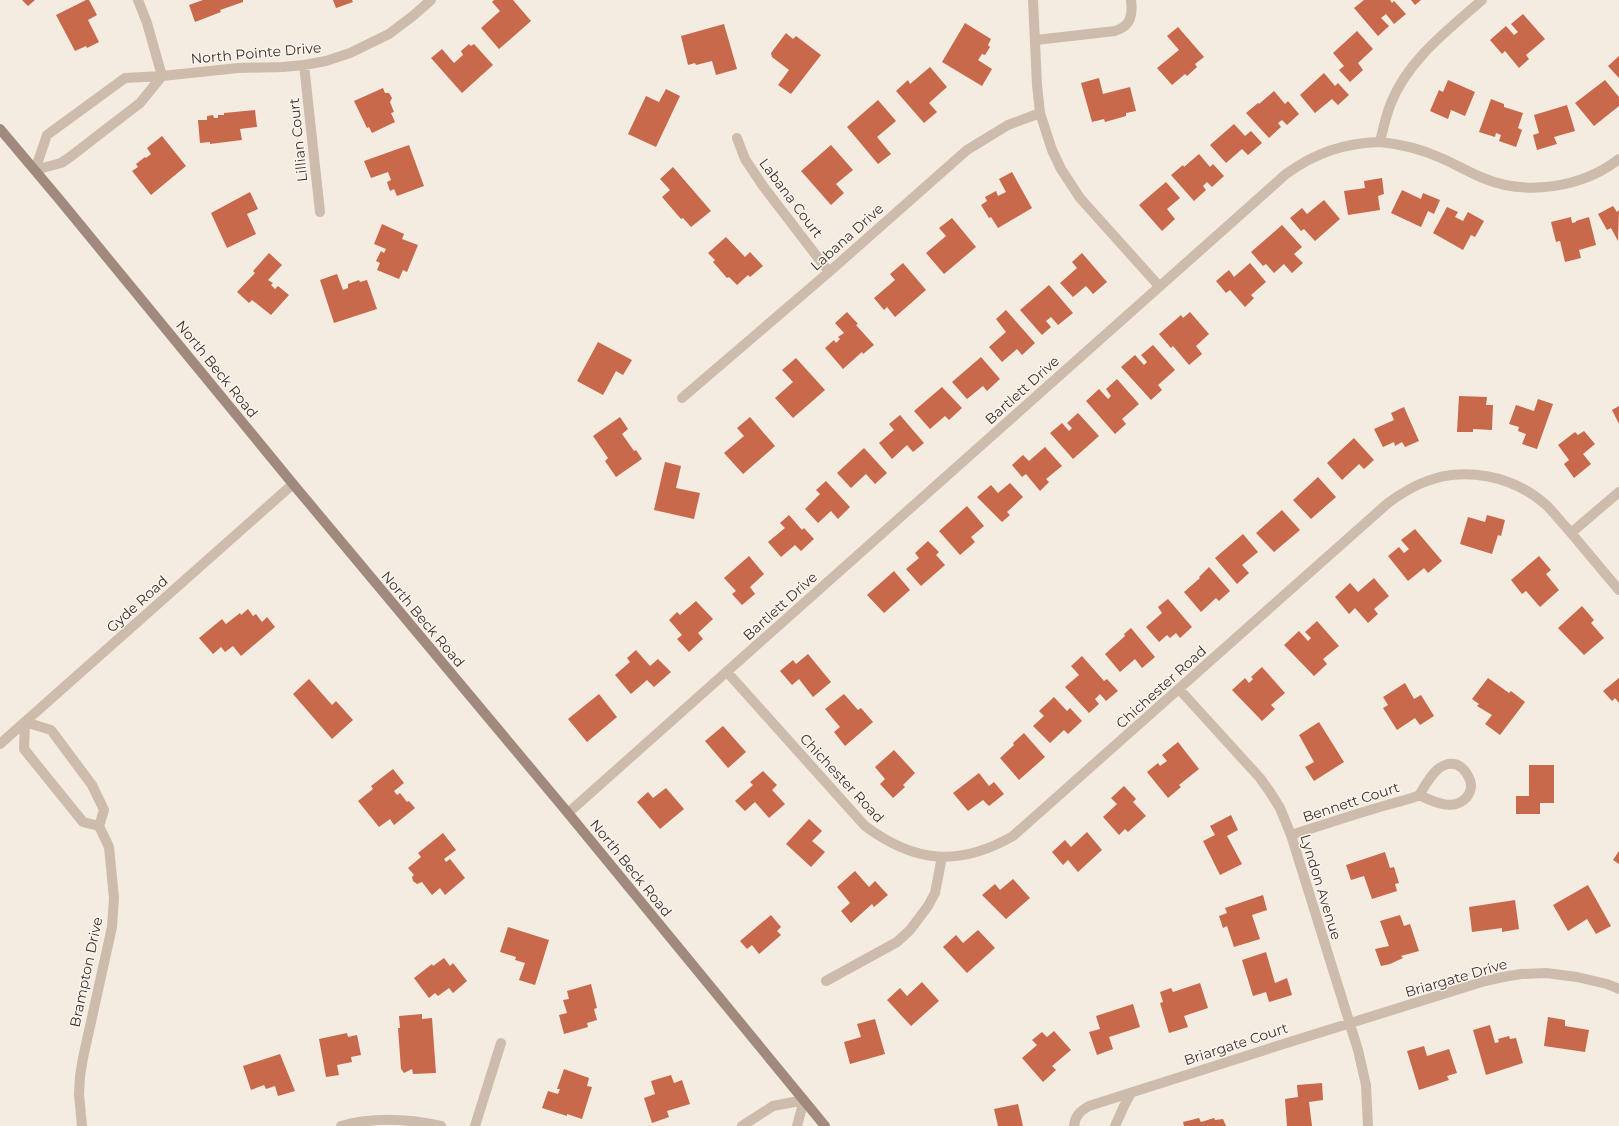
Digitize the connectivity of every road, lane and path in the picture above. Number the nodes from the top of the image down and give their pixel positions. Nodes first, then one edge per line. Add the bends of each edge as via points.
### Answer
1 (138, 0) edge
2 (431, 0) edge
3 (1033, 0) edge
4 (1130, 0) edge
5 (1482, 0) edge
6 (1036, 40) junction
7 (304, 65) junction
8 (162, 76) junction
9 (1040, 113) junction
10 (0, 129) edge
11 (736, 138) dead end
12 (1380, 142) junction
13 (1619, 159) edge
14 (35, 170) junction
15 (320, 212) dead end
16 (829, 272) junction
17 (1160, 286) junction
18 (682, 398) dead end
19 (293, 484) junction
20 (1619, 492) edge
21 (1571, 533) junction
22 (1619, 590) edge
23 (727, 672) junction
24 (1179, 689) junction
25 (25, 722) junction
26 (0, 744) edge
27 (1419, 795) junction
28 (568, 813) junction
29 (99, 826) junction
30 (1291, 836) junction
31 (942, 857) junction
32 (826, 980) dead end
33 (1619, 989) edge
34 (1349, 1024) junction
35 (501, 1043) dead end
36 (1131, 1093) junction
37 (804, 1100) junction
38 (82, 1126) edge
39 (341, 1126) edge
40 (440, 1126) edge
41 (475, 1126) edge
42 (742, 1126) edge
43 (797, 1126) edge
44 (825, 1126) edge
45 (1074, 1126) edge
46 (1115, 1126) edge
47 (1368, 1126) edge

1 - 8 street
2 - 7 street, North Pointe Drive via 389,34 368,46 326,61
3 - 6 street
4 - 6 street via 1132,16 1123,29
5 - 12 street via 1432,44 1412,67 1391,103
6 - 9 street
7 - 8 street, North Pointe Drive via 238,68
7 - 15 street, Lillian Court
8 - 14 street via 140,103 70,157 60,163
8 - 14 street, North Pointe Drive via 125,78 47,135
9 - 16 street, Labana Drive via 1008,125 967,150
9 - 17 street via 1052,150 1070,184
10 - 14 main road, North Beck Road
11 - 16 street, Labana Court via 745,159 763,186
12 - 13 street, Bartlett Drive via 1416,148 1441,157 1483,178 1518,186 1558,185 1602,170
12 - 17 street, Bartlett Drive via 1359,142 1335,148 1298,165
14 - 19 main road, North Beck Road
16 - 18 street, Labana Drive
17 - 23 street, Bartlett Drive
19 - 25 street, Gyde Road
19 - 28 main road, North Beck Road
20 - 21 street
21 - 22 street, Chichester Road
21 - 24 street, Chichester Road via 1546,504 1506,481 1465,474 1424,482 1388,503
23 - 28 street, Bartlett Drive
23 - 31 street, Chichester Road via 865,826 903,850
24 - 30 street, Lyndon Avenue via 1267,788 1280,808
24 - 31 street, Chichester Road via 1013,836 980,852
25 - 26 street, Gyde Road
25 - 29 street via 24,749 83,822
25 - 29 street via 51,730 92,785 104,810
27 - 27 street, Bennett Court via 1433,773 1447,764 1461,766 1471,782 1470,793 1457,804 1444,804
27 - 30 street, Bennett Court
28 - 37 main road, North Beck Road
29 - 38 street, Brampton Drive via 109,847 114,898 112,927 80,1076
30 - 34 street, Lyndon Avenue
31 - 32 street via 935,893 910,930 897,942
33 - 34 street, Briargate Drive via 1577,977 1521,974 1485,981
34 - 36 street, Briargate Court
34 - 47 street, Lyndon Avenue via 1366,1085
35 - 41 street
36 - 45 street, Briargate Court via 1082,1110 1076,1116
36 - 46 street
37 - 42 street via 773,1106
37 - 43 street
37 - 44 main road, North Beck Road
39 - 40 street via 377,1120

